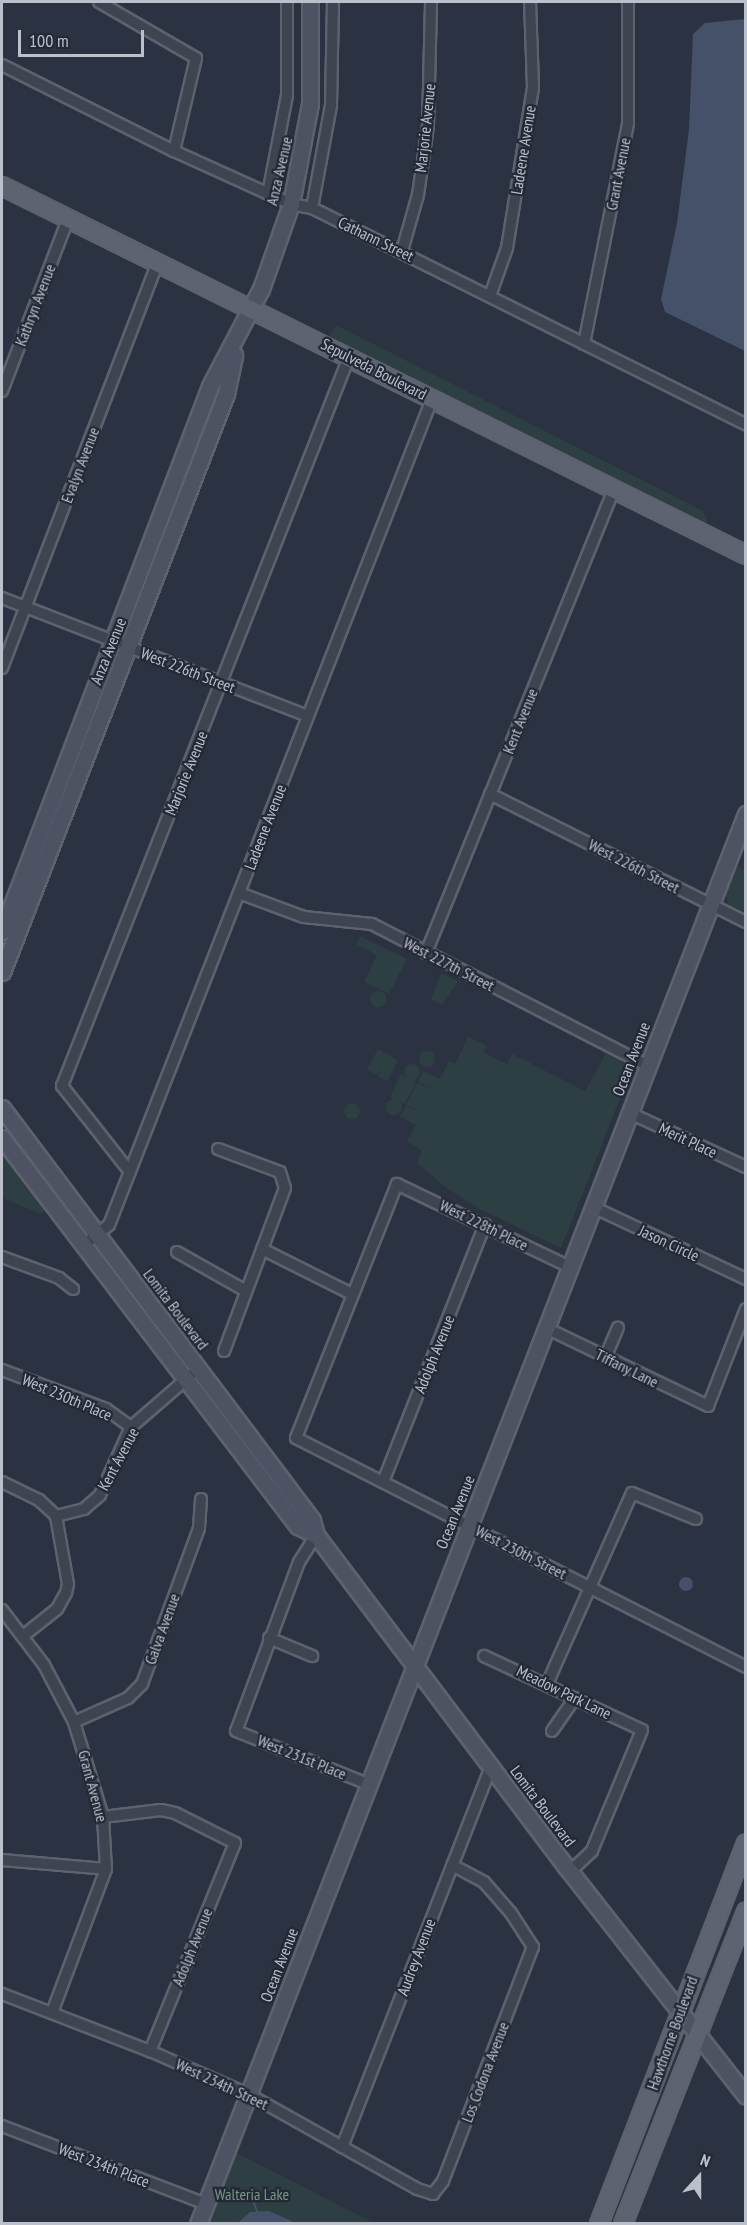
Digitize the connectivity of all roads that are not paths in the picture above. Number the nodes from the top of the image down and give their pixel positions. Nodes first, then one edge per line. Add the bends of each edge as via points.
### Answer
1 (99, 2) edge
2 (286, 2) edge
3 (310, 2) edge
4 (333, 2) edge
5 (431, 2) edge
6 (530, 2) edge
7 (628, 2) edge
8 (2, 65) edge
9 (174, 152) junction
10 (2, 186) edge
11 (268, 194) junction
12 (291, 204) junction
13 (312, 207) junction
14 (68, 219) junction
15 (402, 251) junction
16 (158, 262) junction
17 (490, 296) junction
18 (252, 308) junction
19 (237, 340) junction
20 (584, 344) junction
21 (349, 357) junction
22 (2, 391) edge
23 (432, 399) junction
24 (746, 424) edge
25 (614, 489) junction
26 (746, 555) edge
27 (2, 598) edge
28 (25, 607) junction
29 (114, 642) junction
30 (129, 647) junction
31 (2, 668) edge
32 (221, 683) junction
33 (308, 716) junction
34 (490, 794) junction
35 (746, 814) edge
36 (239, 892) junction
37 (708, 904) junction
38 (746, 922) edge
39 (2, 931) edge
40 (426, 953) junction
41 (2, 972) edge
42 (648, 1066) junction
43 (2, 1108) edge
44 (630, 1113) junction
45 (2, 1138) edge
46 (218, 1149) dead end
47 (746, 1167) edge
48 (130, 1173) junction
49 (593, 1207) junction
50 (485, 1225) junction
51 (97, 1235) junction
52 (84, 1245) junction
53 (262, 1249) junction
54 (177, 1252) dead end
55 (2, 1257) edge
56 (570, 1267) junction
57 (746, 1279) edge
58 (73, 1289) dead end
59 (246, 1291) junction
60 (352, 1294) junction
61 (746, 1309) edge
62 (618, 1328) dead end
63 (546, 1329) junction
64 (224, 1351) dead end
65 (605, 1358) junction
66 (198, 1369) junction
67 (2, 1370) edge
68 (185, 1381) junction
69 (131, 1427) junction
70 (2, 1482) edge
71 (383, 1482) junction
72 (201, 1499) dead end
73 (56, 1516) junction
74 (696, 1519) dead end
75 (470, 1526) junction
76 (316, 1535) junction
77 (590, 1588) junction
78 (2, 1610) edge
79 (23, 1636) junction
80 (269, 1638) junction
81 (312, 1656) dead end
82 (484, 1656) dead end
83 (414, 1665) junction
84 (746, 1667) edge
85 (547, 1684) junction
86 (575, 1698) junction
87 (74, 1722) junction
88 (552, 1731) dead end
89 (491, 1766) junction
90 (368, 1784) junction
91 (103, 1817) junction
92 (746, 1843) edge
93 (2, 1860) edge
94 (452, 1865) junction
95 (106, 1869) junction
96 (567, 1869) junction
97 (746, 1911) edge
98 (2, 1995) edge
99 (52, 2013) junction
100 (679, 2015) junction
101 (696, 2037) junction
102 (150, 2051) junction
103 (248, 2094) junction
104 (746, 2096) edge
105 (2, 2126) edge
106 (342, 2147) junction
107 (433, 2194) joint
108 (206, 2204) junction
109 (198, 2223) edge
110 (599, 2223) edge
111 (623, 2223) edge

1 - 9 street via 196,58
2 - 11 street, Anza Avenue via 287,94 281,143
3 - 12 main road, Anza Avenue via 310,103
4 - 13 street via 331,105
5 - 15 street, Marjorie Avenue via 428,126 418,195
6 - 17 street, Ladeene Avenue via 533,87 507,248
7 - 20 street, Grant Avenue via 628,123
8 - 9 street, Cathann Street
9 - 11 street, Cathann Street
10 - 14 main road, Sepulveda Boulevard
11 - 12 street, Cathann Street
12 - 13 street, Cathann Street
12 - 18 main road, Anza Avenue
13 - 15 street, Cathann Street
14 - 16 main road, Sepulveda Boulevard
14 - 22 street, Kathryn Avenue
15 - 17 street, Cathann Street
16 - 18 main road, Sepulveda Boulevard
16 - 28 street, Evalyn Avenue
17 - 20 street, Cathann Street
18 - 19 main road, Anza Avenue
18 - 21 main road, Sepulveda Boulevard
19 - 29 main road, Anza Avenue via 210,386
19 - 30 main road, Anza Avenue via 226,394
20 - 24 street, Cathann Street
21 - 23 main road, Sepulveda Boulevard
21 - 32 street, Marjorie Avenue
23 - 25 main road, Sepulveda Boulevard
23 - 33 street, Ladeene Avenue
25 - 26 main road, Sepulveda Boulevard
25 - 34 street, Kent Avenue
27 - 28 street, West 226th Street
28 - 29 street, West 226th Street
28 - 31 street, Evalyn Avenue
29 - 30 street, West 226th Street
29 - 39 main road, Anza Avenue
30 - 32 street, West 226th Street
30 - 41 main road, Anza Avenue
32 - 33 street, West 226th Street
32 - 48 street, Marjorie Avenue via 62,1086
33 - 36 street, Ladeene Avenue
34 - 37 street, West 226th Street
34 - 40 street, Kent Avenue
35 - 37 main road, Ocean Avenue
36 - 40 street, West 227th Street via 304,917 372,924
36 - 48 street, Ladeene Avenue
37 - 38 street, West 226th Street
37 - 42 main road, Ocean Avenue
40 - 42 street, West 227th Street
42 - 44 main road, Ocean Avenue
43 - 51 main road, Lomita Boulevard
44 - 47 street, Merit Place
44 - 49 main road, Ocean Avenue
45 - 52 main road, Lomita Boulevard
46 - 53 street via 280,1172 285,1188
48 - 51 street, Ladeene Avenue via 109,1225
49 - 56 main road, Ocean Avenue
49 - 57 street, Jason Circle
50 - 56 street, West 228th Place
50 - 60 street, West 228th Place via 397,1184
50 - 71 street, Adolph Avenue
51 - 52 street, Ladeene Avenue
51 - 66 main road, Lomita Boulevard
52 - 68 main road, Lomita Boulevard
53 - 59 street
53 - 60 street
54 - 59 street
55 - 58 street via 58,1278
56 - 63 main road, Ocean Avenue
59 - 64 street
60 - 71 street, West 230th Street via 296,1438
61 - 65 street, Tiffany Lane via 708,1406
62 - 65 street
63 - 65 street, Tiffany Lane
63 - 75 main road, Ocean Avenue
66 - 68 street, Kent Avenue
66 - 76 main road, Lomita Boulevard via 312,1520
67 - 69 street, West 230th Place via 106,1410
68 - 69 street, Kent Avenue
68 - 76 main road, Lomita Boulevard via 298,1526
69 - 73 street, Kent Avenue via 100,1495 84,1509
70 - 73 street via 33,1496
71 - 75 street, West 230th Street
72 - 87 street, Galva Avenue via 199,1528 142,1684 128,1698
73 - 79 street via 68,1584 66,1593 57,1609
74 - 77 street via 632,1493
75 - 77 street, West 230th Street
75 - 83 main road, Ocean Avenue
76 - 80 street via 299,1562
76 - 83 main road, Lomita Boulevard
77 - 84 street, West 230th Street
77 - 85 street
78 - 79 street, Grant Avenue
79 - 87 street, Grant Avenue via 44,1665
80 - 81 street
80 - 90 street, West 231st Place via 236,1731
82 - 85 street, Meadow Park Lane
83 - 89 main road, Lomita Boulevard
83 - 90 main road, Ocean Avenue
85 - 86 street, Meadow Park Lane
86 - 88 street
86 - 96 street, Meadow Park Lane via 642,1730 592,1851
87 - 91 street, Grant Avenue
89 - 94 street, Audrey Avenue
89 - 96 main road, Lomita Boulevard
90 - 103 main road, Ocean Avenue
91 - 95 street, Grant Avenue
91 - 102 street, Adolph Avenue via 144,1810 168,1811 235,1843
92 - 100 main road, Hawthorne Boulevard
93 - 95 street
94 - 106 street, Audrey Avenue
94 - 107 street, Los Codona Avenue via 484,1882 533,1947 443,2181
95 - 99 street, Grant Avenue
96 - 100 main road, Lomita Boulevard
97 - 101 main road, Hawthorne Boulevard
98 - 99 street, West 234th Street
99 - 102 street, West 234th Street
100 - 101 main road, Lomita Boulevard
100 - 110 main road, Hawthorne Boulevard
101 - 104 main road, Lomita Boulevard
101 - 111 main road, Hawthorne Boulevard
102 - 103 street, West 234th Street
103 - 106 street, West 234th Street
103 - 108 main road, Ocean Avenue
105 - 108 street, West 234th Place
106 - 107 street, West 234th Street
108 - 109 main road, Ocean Avenue

